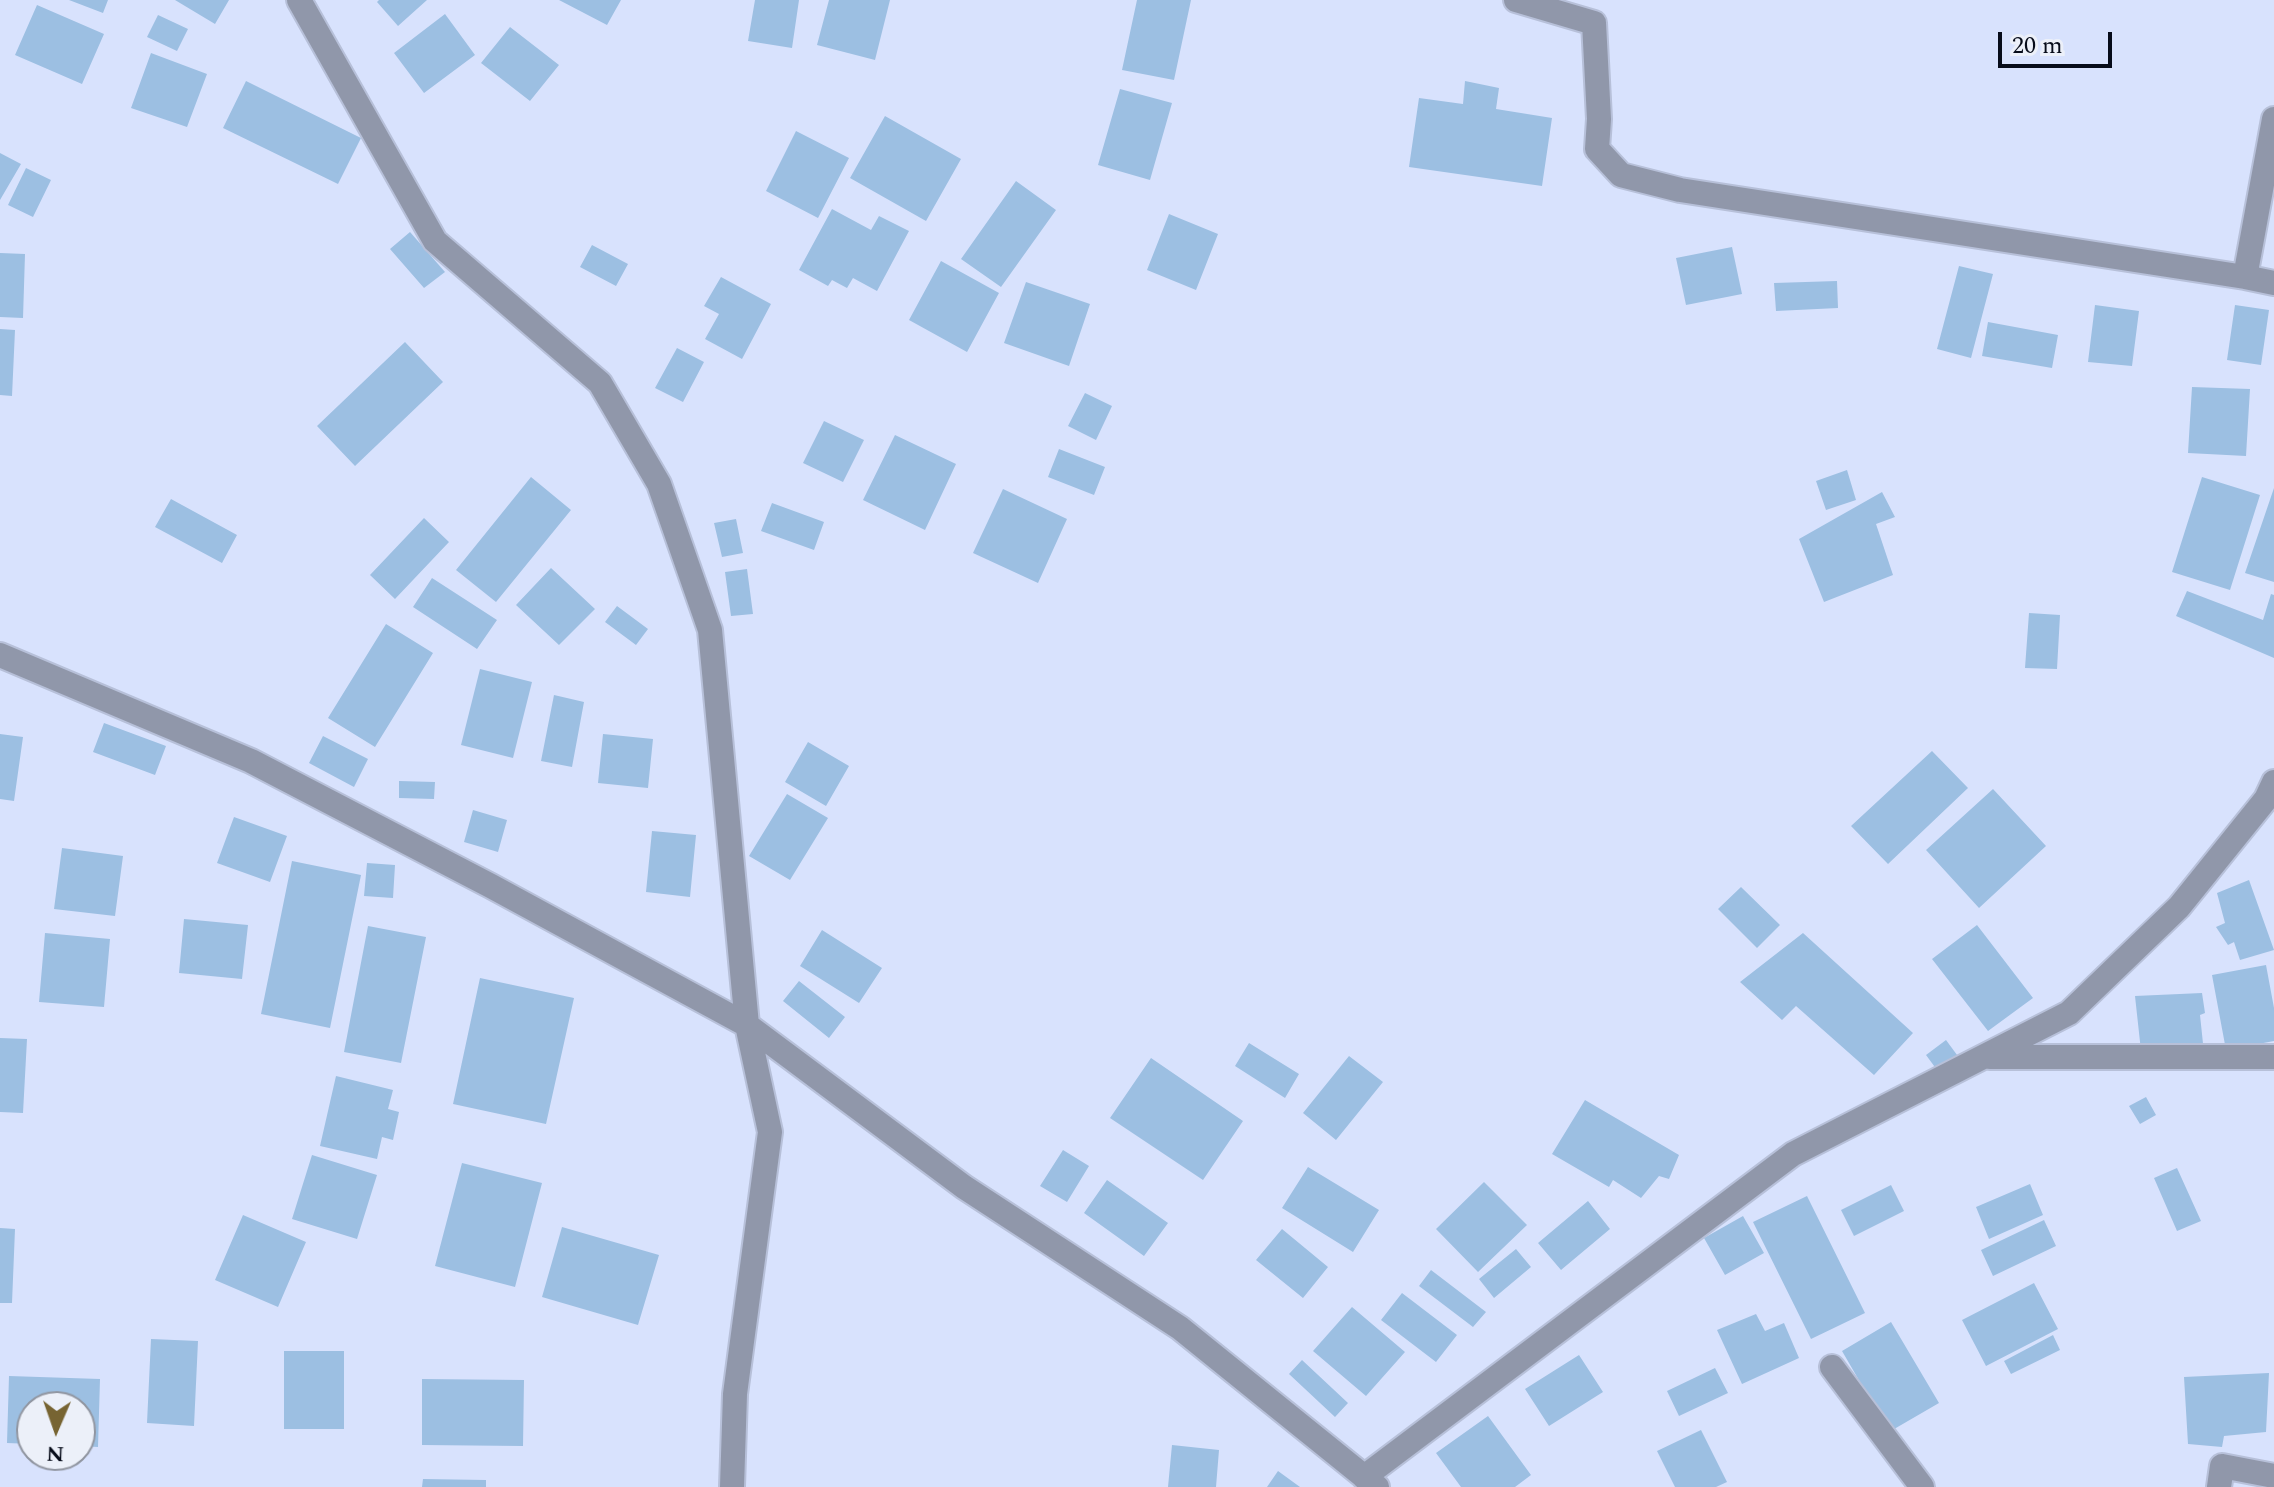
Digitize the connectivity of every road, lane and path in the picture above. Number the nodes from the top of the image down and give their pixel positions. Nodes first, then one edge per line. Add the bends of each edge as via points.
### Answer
1 (299, 0) edge
2 (1516, 0) edge
3 (2274, 119) edge
4 (2245, 277) junction
5 (2274, 283) edge
6 (0, 655) edge
7 (2274, 782) edge
8 (747, 1025) junction
9 (1984, 1057) junction
10 (2274, 1057) edge
11 (1832, 1367) dead end
12 (2274, 1476) edge
13 (1370, 1482) edge
14 (732, 1487) edge
15 (1922, 1487) edge
16 (2219, 1487) edge

1 - 8 street via 435,241 600,383 659,484 710,630
2 - 4 street via 1594,23 1597,149 1621,175 1680,190
3 - 4 street
4 - 5 street
6 - 8 street via 251,761
7 - 9 street via 2179,907 2069,1013
8 - 13 street via 964,1187 1180,1328
8 - 14 street via 770,1132 735,1394
9 - 10 street
9 - 13 street via 1793,1154
11 - 15 street
12 - 16 street via 2222,1466

